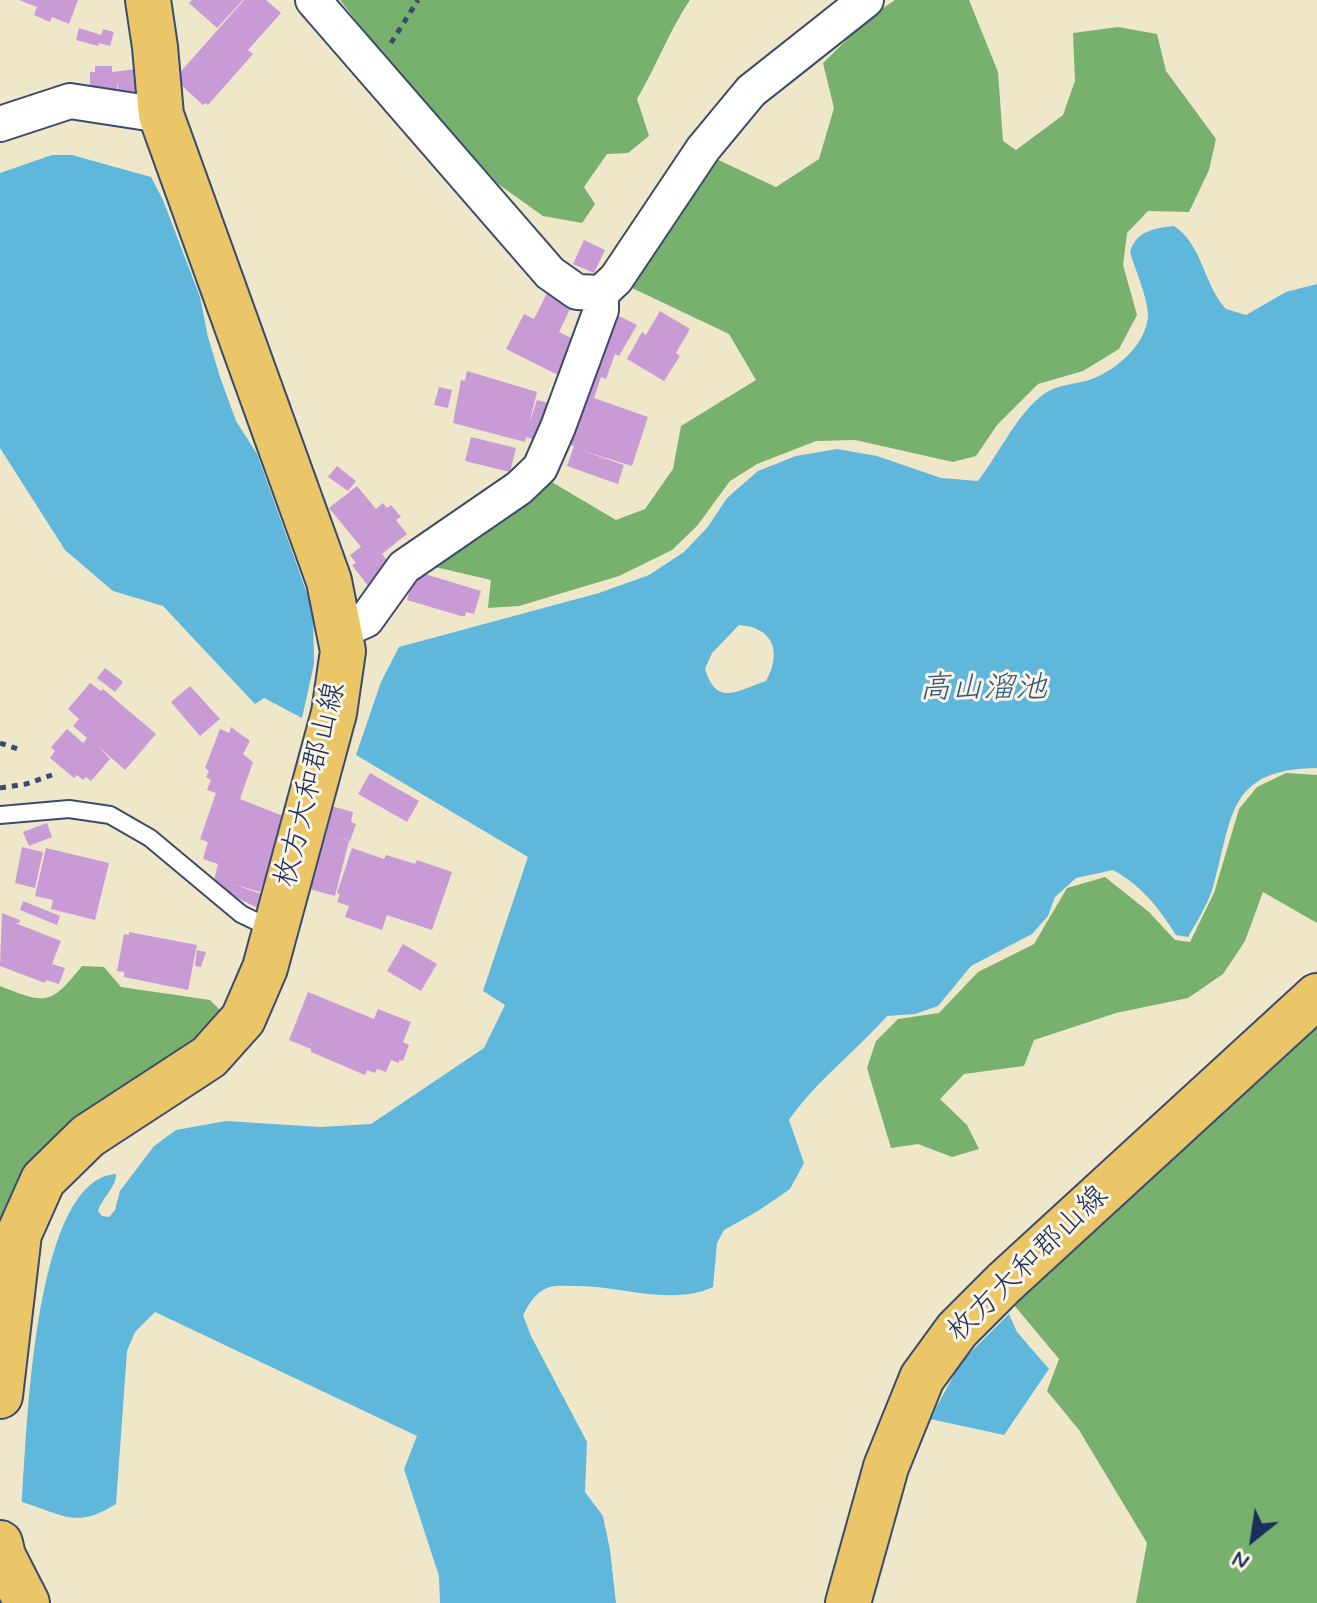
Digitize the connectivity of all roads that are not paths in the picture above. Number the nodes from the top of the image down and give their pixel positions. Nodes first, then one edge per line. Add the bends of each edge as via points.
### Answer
1 (148, 0) edge
2 (313, 0) edge
3 (866, 0) edge
4 (161, 115) junction
5 (0, 124) edge
6 (601, 293) junction
7 (339, 632) junction
8 (0, 815) edge
9 (275, 930) junction
10 (1317, 996) edge
11 (1, 1377) edge
12 (0, 1543) edge
13 (27, 1603) edge
14 (848, 1603) edge

1 - 4 main road, 枚方大和郡山線
2 - 6 street via 550,273 577,292
3 - 6 street via 751,91
4 - 5 street via 70,101
4 - 7 main road, 枚方大和郡山線 via 329,581
6 - 7 street via 601,310 540,468 404,567 366,620
7 - 9 main road, 枚方大和郡山線 via 343,651 334,713
8 - 9 lane via 69,809 110,815 150,838 241,914
9 - 11 main road, 枚方大和郡山線 via 243,1019 209,1057 88,1136 43,1180 19,1234
10 - 14 main road, 枚方大和郡山線 via 957,1330 922,1378 886,1467
12 - 13 main road

